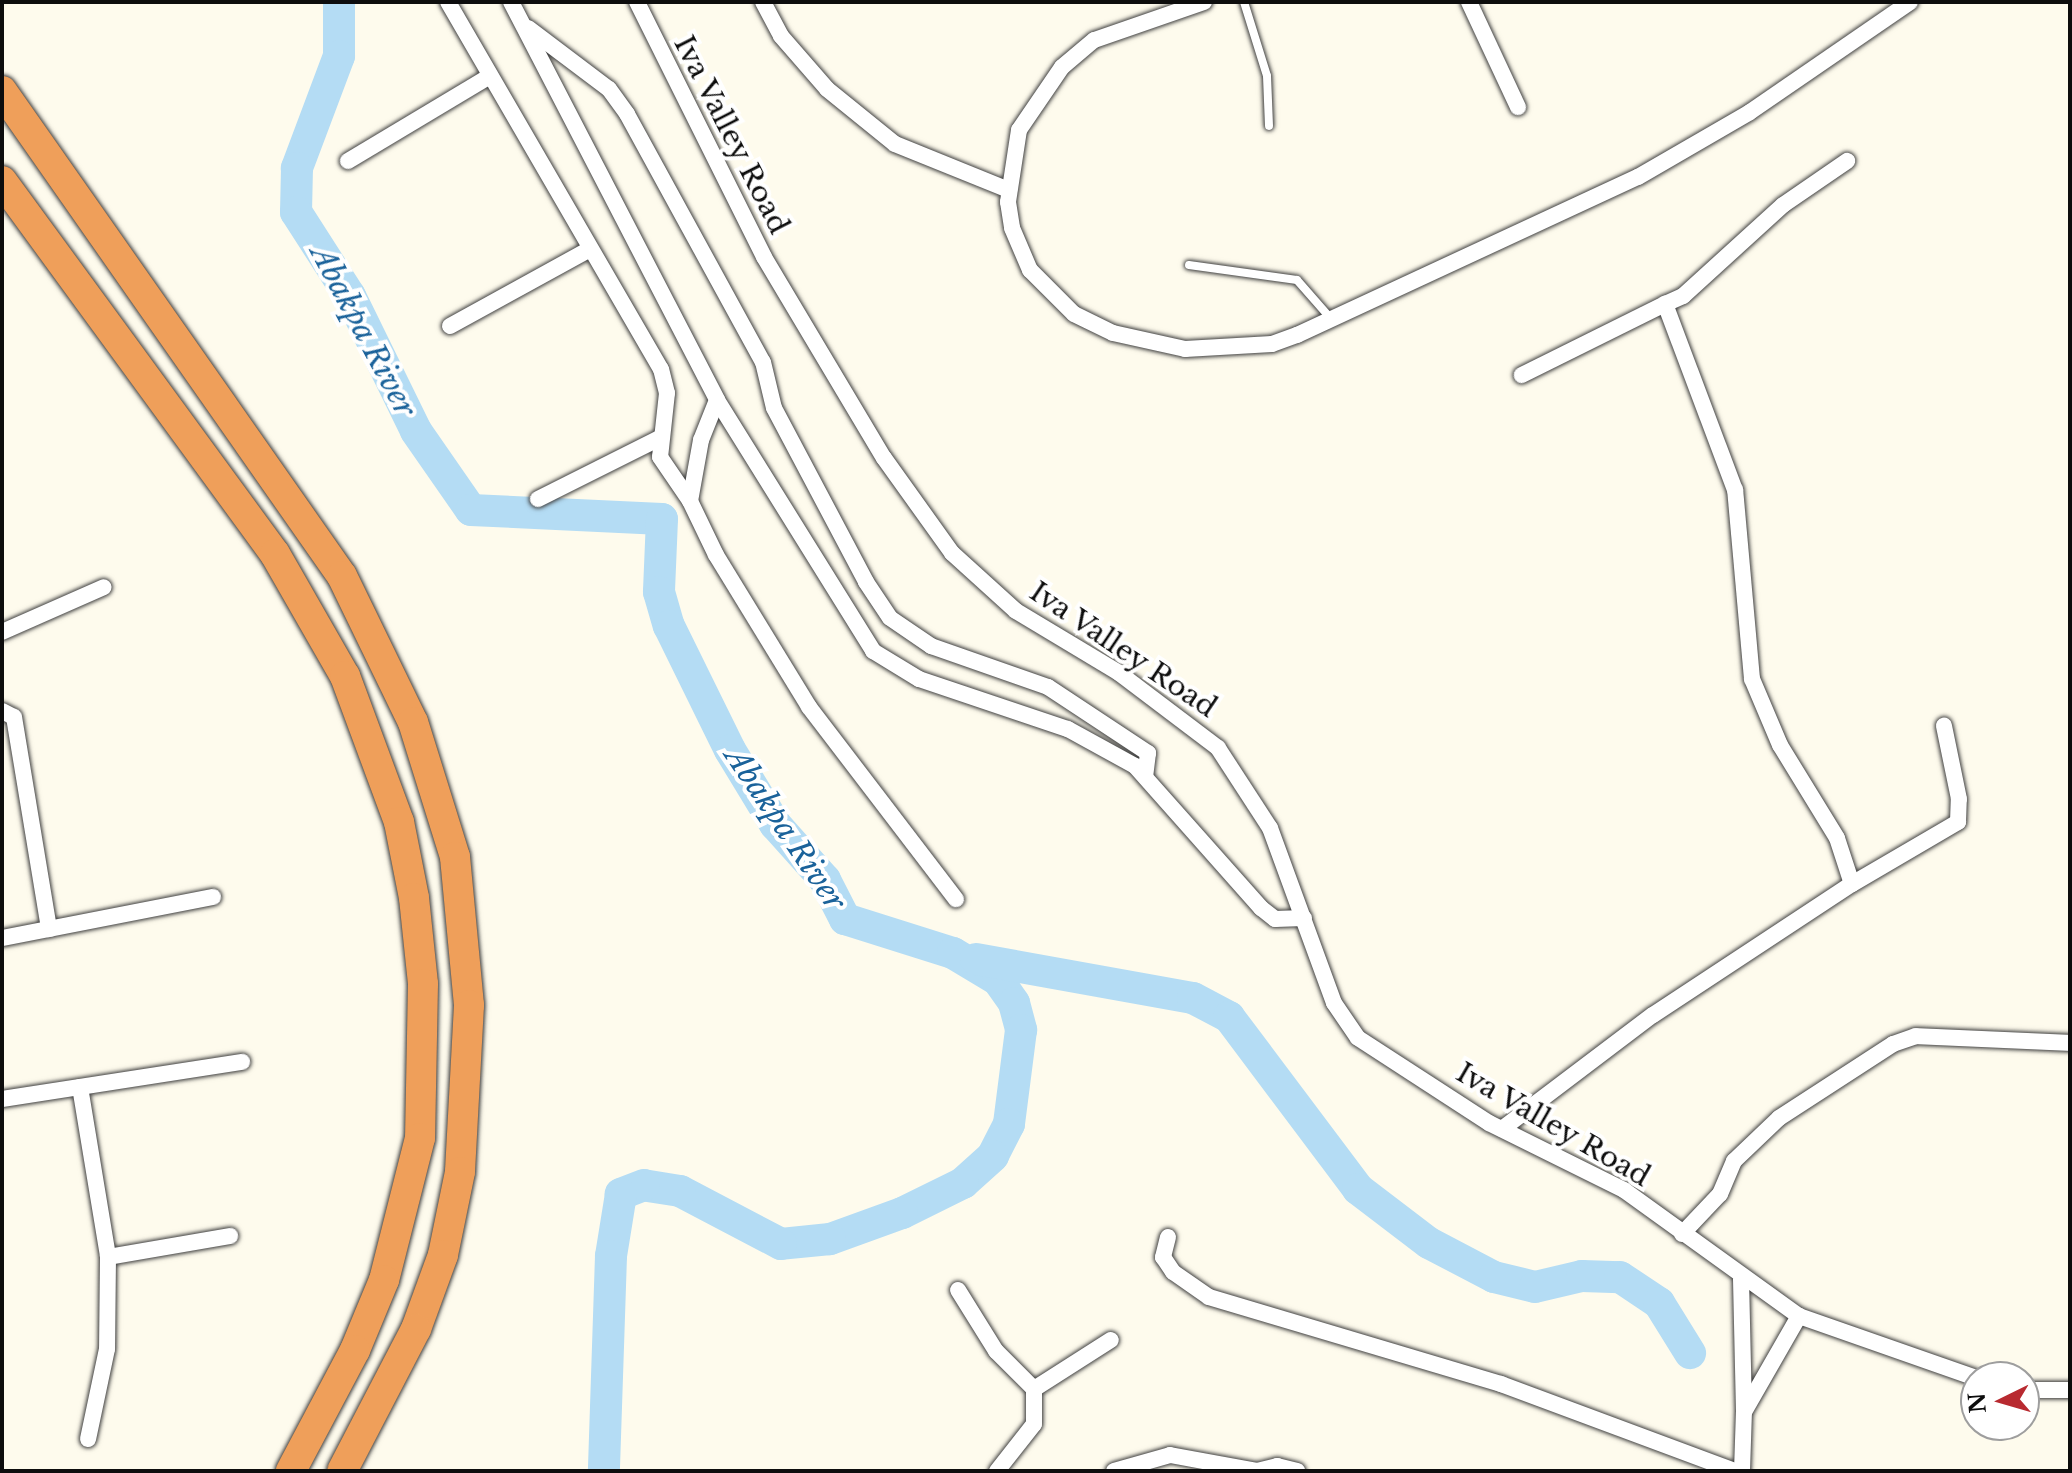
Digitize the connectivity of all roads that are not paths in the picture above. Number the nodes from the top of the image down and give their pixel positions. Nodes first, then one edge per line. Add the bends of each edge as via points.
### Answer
1 (448, 2) edge
2 (511, 2) edge
3 (637, 2) edge
4 (763, 2) edge
5 (1204, 2) edge
6 (1244, 2) edge
7 (1469, 2) edge
8 (1910, 2) edge
9 (523, 24) junction
10 (490, 76) junction
11 (7, 98) edge
12 (1518, 107) dead end
13 (1269, 126) dead end
14 (348, 161) dead end
15 (1847, 161) dead end
16 (2, 181) edge
17 (1009, 190) junction
18 (588, 250) junction
19 (1189, 265) dead end
20 (1665, 304) junction
21 (1334, 321) junction
22 (450, 326) dead end
23 (1522, 375) dead end
24 (717, 400) junction
25 (660, 438) junction
26 (538, 499) dead end
27 (690, 501) junction
28 (104, 587) dead end
29 (2, 632) edge
30 (2, 711) edge
31 (1944, 726) dead end
32 (1145, 776) junction
33 (1852, 884) junction
34 (213, 897) dead end
35 (956, 899) dead end
36 (1304, 918) junction
37 (49, 929) junction
38 (2, 938) edge
39 (2070, 1043) edge
40 (242, 1062) dead end
41 (80, 1087) junction
42 (2, 1099) edge
43 (1502, 1129) junction
44 (1682, 1234) junction
45 (230, 1236) dead end
46 (1168, 1237) dead end
47 (108, 1257) junction
48 (1741, 1279) junction
49 (958, 1290) dead end
50 (1799, 1316) junction
51 (1111, 1340) dead end
52 (1960, 1372) edge
53 (1034, 1389) junction
54 (2040, 1390) edge
55 (2070, 1390) edge
56 (1744, 1412) junction
57 (88, 1439) dead end
58 (291, 1471) edge
59 (342, 1471) edge
60 (997, 1471) edge
61 (1114, 1471) edge
62 (1257, 1471) edge
63 (1297, 1471) edge
64 (1735, 1471) edge
65 (1742, 1471) edge

1 - 10 street
2 - 9 street
3 - 36 street, Iva Valley Road via 803,327 884,458 952,553 1016,611 1119,673 1218,748 1270,828
4 - 17 street via 781,36 827,89 895,144
5 - 17 street via 1094,40 1062,67 1019,130
6 - 13 lane via 1267,76
7 - 12 street
8 - 21 street via 1750,112 1638,177 1445,263
9 - 24 street
9 - 32 street via 609,89 627,114 763,362 774,408 890,618 931,646 1048,687 1148,753
10 - 14 street
10 - 18 street
11 - 59 highway via 342,576 413,722 455,857 469,1005 460,1172 443,1255 416,1329
15 - 20 street via 1783,205 1683,296
16 - 58 highway via 291,580 345,676 399,822 423,984 420,1138 384,1280 355,1350
17 - 21 street via 1012,228 1030,270 1074,314 1113,333 1185,349 1272,344
18 - 22 street
18 - 25 street via 661,369 667,393
19 - 21 lane via 1297,280
20 - 23 street
20 - 33 street via 1735,490 1752,679 1780,745 1837,838
24 - 27 street via 701,440
24 - 32 street via 873,651 919,679 1068,729
25 - 26 street
25 - 27 street via 660,457
27 - 35 street via 716,555 809,707
28 - 29 street
30 - 37 street via 14,717
31 - 33 street via 1958,822
32 - 36 street via 1261,908 1275,919
33 - 43 street via 1653,1015
34 - 37 street
36 - 43 street, Iva Valley Road via 1334,1003 1358,1038
37 - 38 street
39 - 44 street via 1916,1036 1893,1044 1779,1118 1734,1161 1720,1194
40 - 41 street
41 - 42 street
41 - 47 street
43 - 44 street, Iva Valley Road via 1624,1190
44 - 48 street, Iva Valley Road
45 - 47 street
46 - 64 street via 1163,1257 1168,1266 1209,1297 1501,1384
47 - 57 street via 107,1349
48 - 50 street, Iva Valley Road
48 - 56 street
49 - 53 street via 996,1351
50 - 52 street, Iva Valley Road
50 - 56 street
51 - 53 street
53 - 60 street via 1034,1424
54 - 55 street
56 - 65 street
61 - 62 street via 1170,1455
62 - 63 street via 1277,1466

